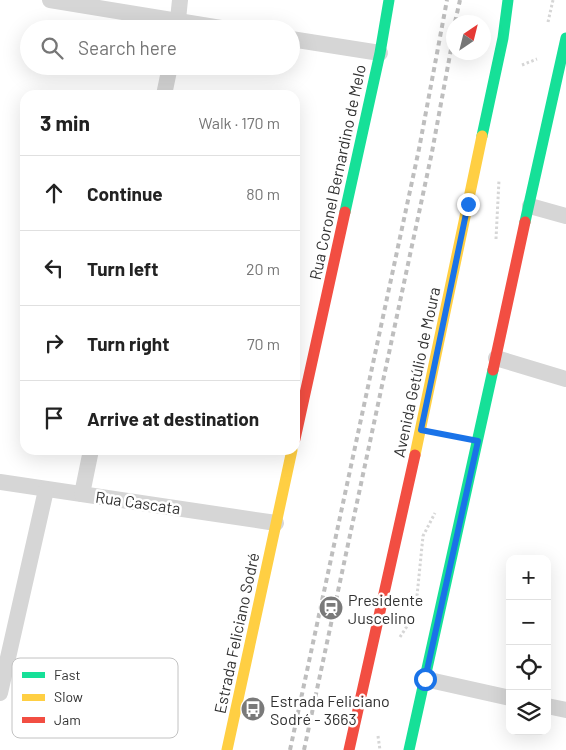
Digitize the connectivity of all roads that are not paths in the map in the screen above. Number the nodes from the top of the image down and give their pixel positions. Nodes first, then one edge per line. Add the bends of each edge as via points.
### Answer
1 (50, 0) edge
2 (180, 0) edge
3 (389, 0) edge
4 (508, 0) edge
5 (152, 20) edge
6 (178, 20) edge
7 (566, 38) edge
8 (300, 40) edge
9 (380, 53) junction
10 (168, 75) edge
11 (165, 90) edge
12 (530, 206) junction
13 (566, 216) edge
14 (496, 358) junction
15 (566, 379) edge
16 (300, 416) edge
17 (90, 455) edge
18 (291, 455) edge
19 (0, 482) edge
20 (46, 490) junction
21 (82, 494) junction
22 (276, 522) junction
23 (425, 679) junction
24 (0, 694) edge
25 (506, 697) edge
26 (551, 707) edge
27 (566, 710) edge
28 (227, 750) edge
29 (349, 750) edge
30 (409, 750) edge

1 - 5 street
2 - 6 street
3 - 9 main road, Rua Coronel Bernardino de Melo
4 - 29 main road, Avenida Getúlio de Moura via 503,38 423,420
7 - 12 main road
8 - 9 street
9 - 16 main road, Rua Coronel Bernardino de Melo
10 - 11 street
12 - 13 street
12 - 14 main road
14 - 15 street
14 - 23 main road
17 - 21 street
18 - 22 main road
19 - 20 street, Rua Cascata
20 - 21 street, Rua Cascata
20 - 24 street
21 - 22 street, Rua Cascata
22 - 28 main road, Estrada Feliciano Sodré
23 - 25 street
23 - 30 main road
26 - 27 street

